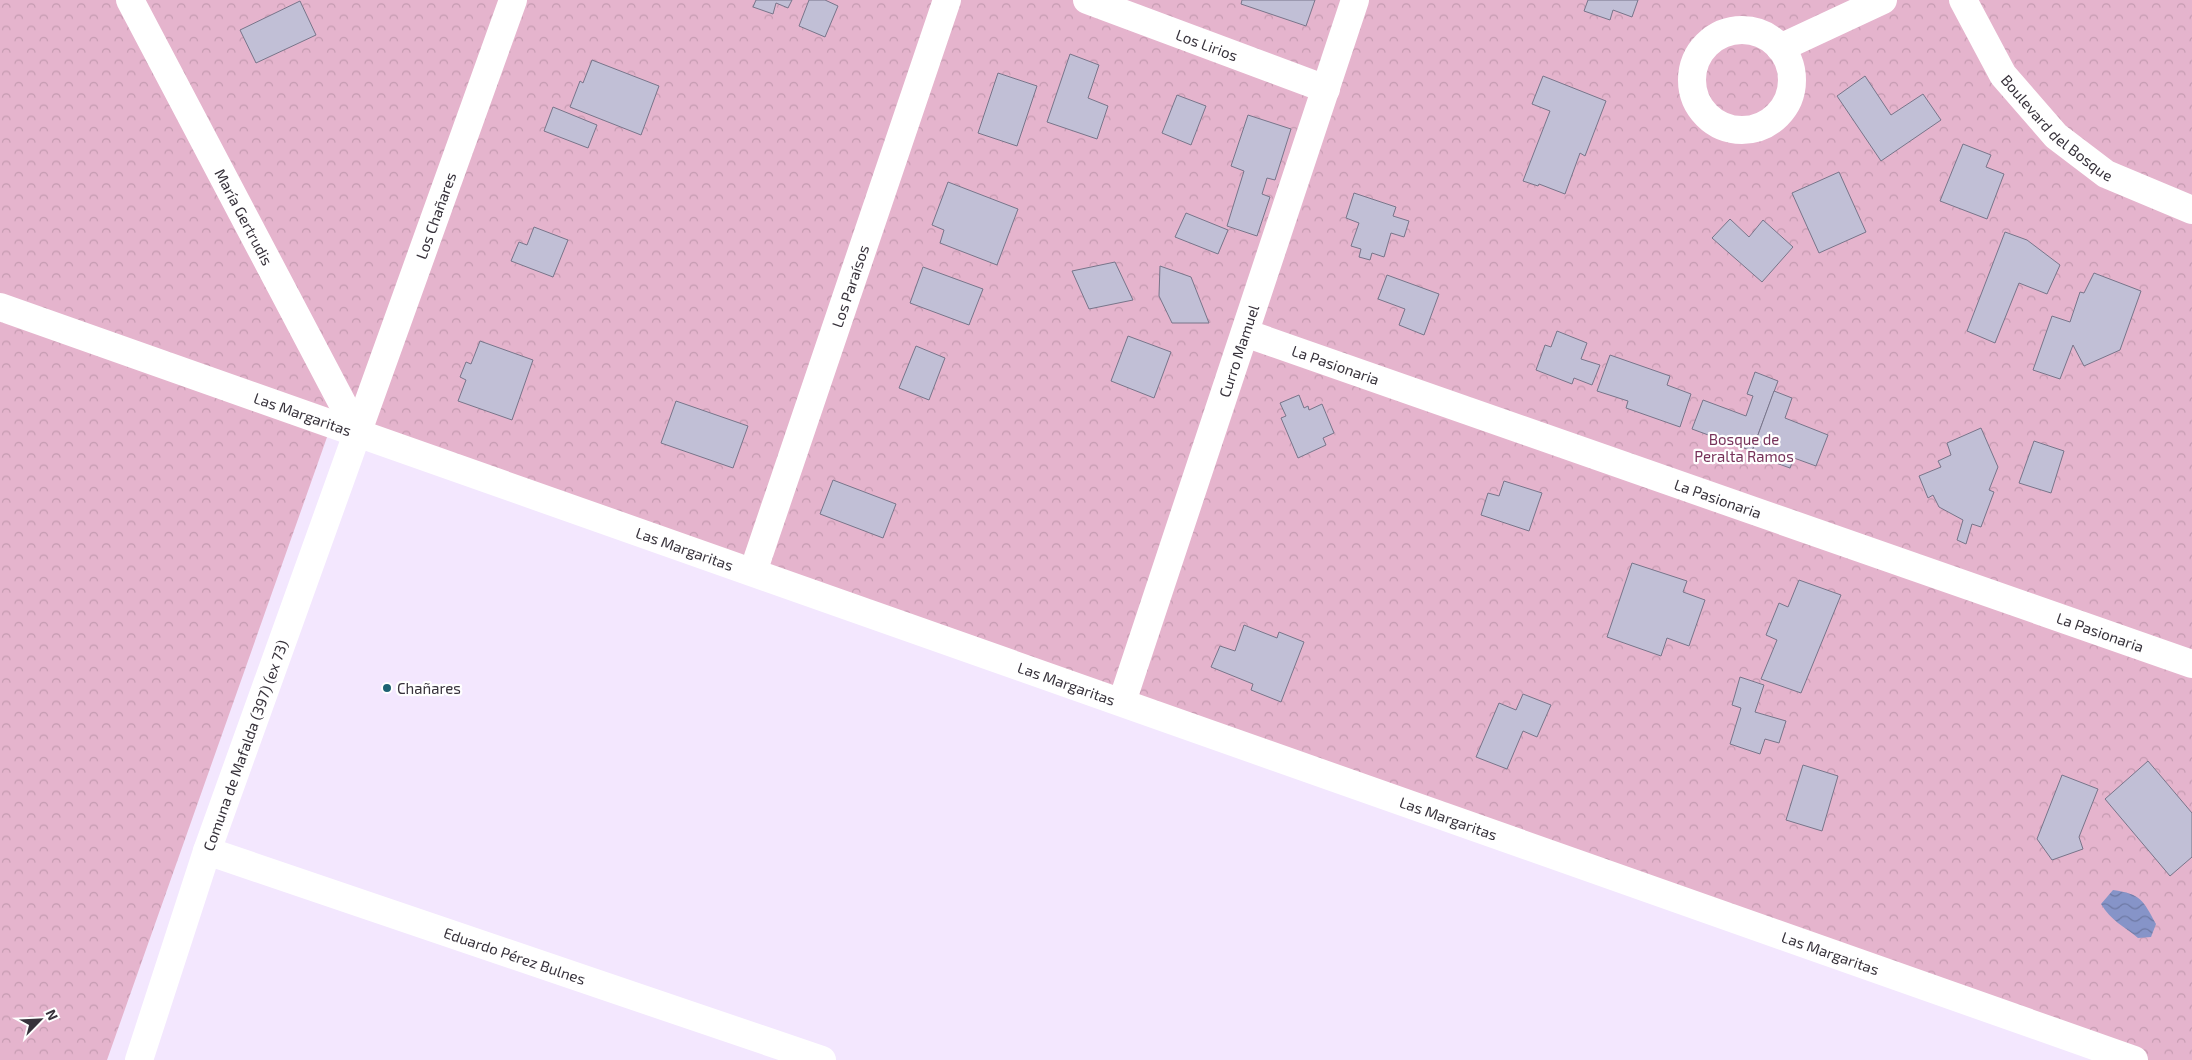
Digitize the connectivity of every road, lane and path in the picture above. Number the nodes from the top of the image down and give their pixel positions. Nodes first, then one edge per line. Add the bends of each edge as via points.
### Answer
1 (130, 0) edge
2 (513, 0) edge
3 (947, 0) edge
4 (1087, 0) edge
5 (1356, 0) edge
6 (1883, 0) edge
7 (1963, 0) edge
8 (1780, 48) dead end
9 (1326, 89) junction
10 (2192, 210) edge
11 (0, 307) edge
12 (1245, 333) junction
13 (358, 433) junction
14 (753, 572) junction
15 (2192, 664) edge
16 (1122, 702) junction
17 (207, 851) junction
18 (2097, 1054) edge
19 (139, 1060) edge
20 (822, 1060) edge
21 (2134, 1060) edge

1 - 13 street, María Gertrudis
2 - 13 street, Los Chañares
3 - 14 street, Los Paraísos
4 - 9 street, Los Lirios
5 - 9 street, Curro Mamuel
6 - 8 street
7 - 10 street, Boulevard del Bosque via 2003,75 2056,136 2106,174
9 - 12 street, Curro Mamuel
11 - 13 street, Las Margaritas
12 - 15 street, La Pasionaria
12 - 16 street, Curro Mamuel
13 - 14 street, Las Margaritas
13 - 17 street, Comuna de Mafalda (397) (ex 73)
14 - 16 street, Las Margaritas
16 - 18 street, Las Margaritas
17 - 19 street, Comuna de Mafalda (397) (ex 73)
17 - 20 street, Eduardo Pérez Bulnes
18 - 21 street, Las Margaritas

